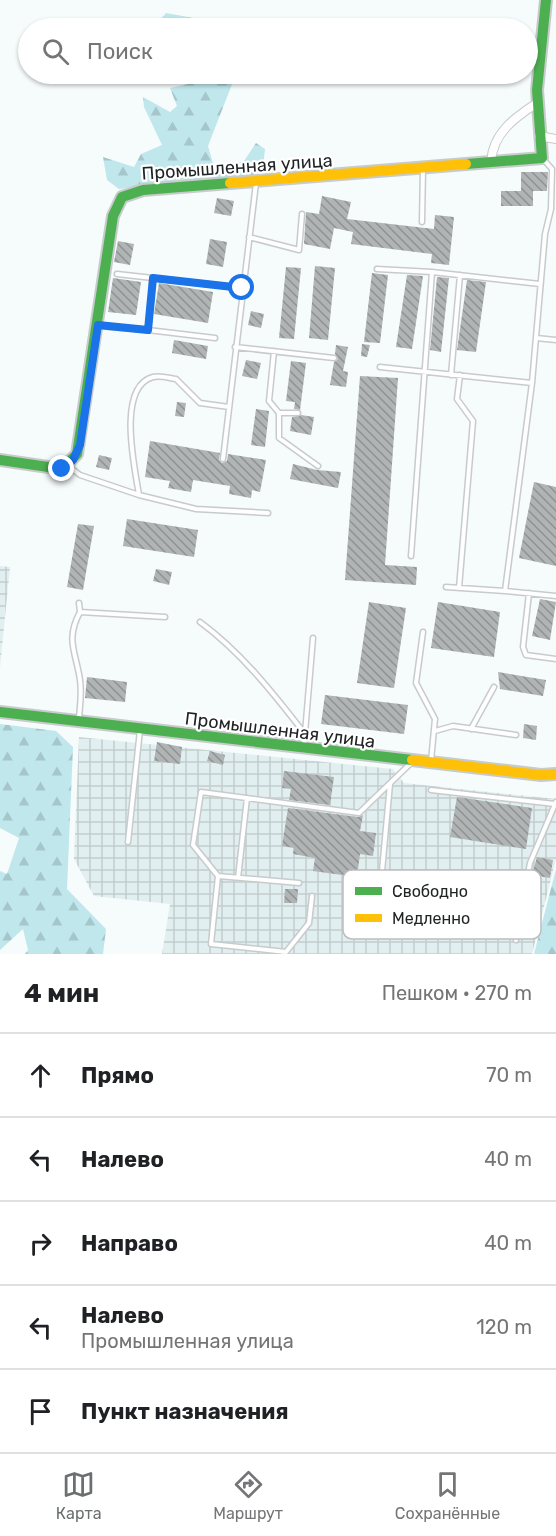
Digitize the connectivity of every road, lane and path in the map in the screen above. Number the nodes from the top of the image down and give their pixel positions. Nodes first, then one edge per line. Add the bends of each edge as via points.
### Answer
1 (546, 0) edge
2 (537, 103) junction
3 (539, 136) junction
4 (556, 139) edge
5 (542, 158) junction
6 (491, 162) junction
7 (423, 168) junction
8 (256, 182) junction
9 (302, 214) dead end
10 (422, 222) dead end
11 (549, 223) junction
12 (556, 224) edge
13 (249, 237) junction
14 (377, 269) dead end
15 (432, 272) junction
16 (117, 274) dead end
17 (460, 275) junction
18 (153, 278) junction
19 (540, 284) junction
20 (242, 288) junction
21 (98, 325) junction
22 (148, 330) junction
23 (215, 338) dead end
24 (536, 338) junction
25 (556, 340) edge
26 (236, 347) junction
27 (274, 351) junction
28 (334, 358) dead end
29 (380, 367) dead end
30 (423, 370) junction
31 (451, 375) junction
32 (460, 375) junction
33 (532, 383) junction
34 (229, 407) junction
35 (279, 412) junction
36 (298, 413) dead end
37 (223, 459) dead end
38 (0, 460) edge
39 (67, 465) junction
40 (318, 466) dead end
41 (139, 495) junction
42 (268, 513) dead end
43 (411, 556) dead end
44 (446, 586) dead end
45 (459, 588) junction
46 (505, 591) junction
47 (529, 593) junction
48 (556, 596) edge
49 (79, 603) dead end
50 (80, 612) junction
51 (165, 617) dead end
52 (200, 622) dead end
53 (423, 632) dead end
54 (313, 638) dead end
55 (556, 659) edge
56 (494, 687) dead end
57 (0, 712) edge
58 (78, 722) junction
59 (140, 729) junction
60 (471, 729) junction
61 (435, 730) junction
62 (305, 734) junction
63 (516, 735) dead end
64 (304, 750) junction
65 (411, 762) junction
66 (430, 764) junction
67 (556, 774) edge
68 (390, 783) junction
69 (431, 790) dead end
70 (247, 798) junction
71 (556, 803) edge
72 (128, 842) dead end
73 (382, 870) edge
74 (529, 870) edge
75 (218, 876) junction
76 (238, 878) junction
77 (299, 883) dead end
78 (312, 896) dead end

1 - 2 street
2 - 3 street
2 - 6 street via 514,118 503,131 492,146
3 - 4 street
3 - 5 street
5 - 6 street, Промышленная улица
5 - 11 lane via 552,169
6 - 7 street, Промышленная улица
7 - 8 street, Промышленная улица
7 - 10 lane
8 - 13 lane
8 - 21 street, Промышленная улица via 143,190 122,197 113,216
9 - 13 lane via 299,250
11 - 12 lane
11 - 19 lane
13 - 20 lane
14 - 15 lane
15 - 17 lane
15 - 30 lane
16 - 18 lane
17 - 19 lane
17 - 31 lane
18 - 20 lane
18 - 22 lane
19 - 24 lane
20 - 26 lane
21 - 22 lane
21 - 39 street, Промышленная улица via 81,438 77,454
22 - 23 lane
24 - 25 lane
24 - 33 lane
26 - 27 lane
26 - 34 lane
27 - 28 lane
27 - 35 lane via 269,401
29 - 30 lane
30 - 31 lane
30 - 43 lane
31 - 32 lane
32 - 33 lane
32 - 45 lane via 457,399 473,421
33 - 46 lane
34 - 37 lane
34 - 41 lane via 200,403 176,379 157,376 145,380 136,393 131,419
35 - 36 lane
35 - 40 lane via 279,438
38 - 39 street via 53,469
39 - 41 lane via 80,476
41 - 42 lane via 195,509
44 - 45 lane
45 - 46 lane
46 - 47 lane
47 - 48 lane
47 - 55 lane via 523,647 526,655
49 - 50 lane
50 - 51 lane
50 - 58 lane via 71,638 80,679
52 - 62 lane via 234,651
53 - 61 lane via 416,683 431,708
54 - 62 lane
56 - 60 lane
57 - 58 street, Промышленная улица
58 - 59 street, Промышленная улица
59 - 64 street, Промышленная улица
59 - 72 lane
60 - 61 lane via 453,726
60 - 63 lane
61 - 66 lane
62 - 64 lane
64 - 65 street, Промышленная улица
65 - 66 street, Промышленная улица
65 - 68 lane
66 - 67 street, Промышленная улица via 541,776
68 - 70 lane via 359,813
68 - 73 lane
69 - 71 lane
70 - 75 lane via 201,792 193,845
70 - 76 lane
71 - 74 lane
75 - 76 lane
75 - 78 lane via 211,944 286,952 309,923
76 - 77 lane

